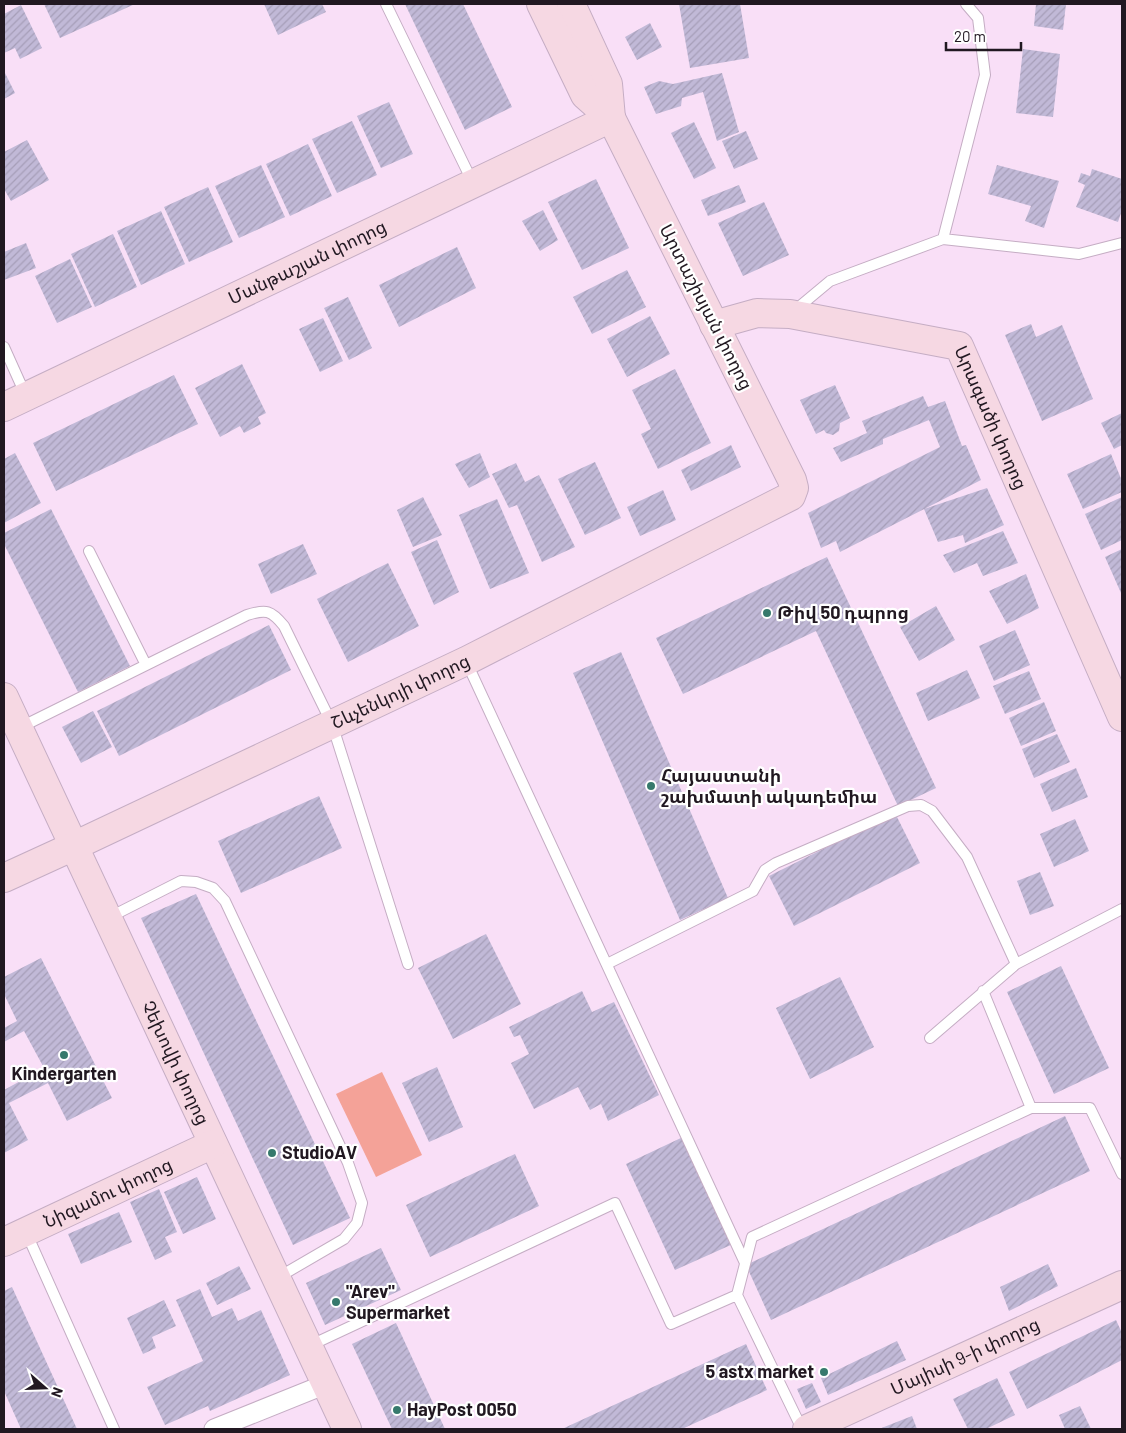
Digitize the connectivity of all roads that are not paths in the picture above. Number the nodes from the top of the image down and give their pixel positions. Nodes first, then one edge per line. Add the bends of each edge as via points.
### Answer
1 (386, 4) edge
2 (541, 4) edge
3 (571, 4) edge
4 (966, 4) edge
5 (611, 118) junction
6 (473, 184) junction
7 (943, 239) junction
8 (1122, 244) edge
9 (790, 314) junction
10 (714, 325) junction
11 (4, 347) edge
12 (15, 402) edge
13 (790, 496) joint
14 (89, 551) dead end
15 (466, 660) junction
16 (146, 665) junction
17 (4, 697) edge
18 (1122, 717) edge
19 (332, 724) junction
20 (18, 728) junction
21 (74, 846) junction
22 (4, 878) edge
23 (1122, 909) edge
24 (107, 918) junction
25 (408, 964) dead end
26 (607, 964) junction
27 (1016, 964) junction
28 (983, 991) junction
29 (930, 1038) dead end
30 (1031, 1108) junction
31 (213, 1144) junction
32 (1122, 1174) edge
33 (15, 1237) edge
34 (745, 1263) junction
35 (276, 1278) junction
36 (1122, 1285) edge
37 (737, 1295) junction
38 (308, 1346) junction
39 (326, 1384) junction
40 (114, 1429) edge
41 (214, 1429) edge
42 (347, 1429) edge
43 (802, 1429) edge
44 (807, 1429) edge

1 - 6 lane
2 - 5 street, Արտաշիսյան փողոց via 585,95
3 - 5 street, Արտաշիսյան փողոց via 608,84
4 - 7 lane via 978,18 985,75
5 - 6 street, Մանթաշյան փողոց
5 - 10 street, Արտաշիսյան փողոց
6 - 12 street, Մանթաշյան փողոց
7 - 8 lane via 1080,254
7 - 9 lane via 830,281
9 - 10 street, Արագածի փողոց via 756,313
9 - 18 street, Արագածի փողոց via 959,346
10 - 13 street, Արտաշիսյան փողոց via 792,480 794,488
11 - 12 lane
13 - 15 street, Շևչենկոյի փողոց
14 - 16 lane
15 - 19 street, Շևչենկոյի փողոց
15 - 26 lane
16 - 19 lane via 262,610 275,615 284,626
16 - 20 lane
17 - 20 street, Չեխովի փողոց
19 - 21 street, Շևչենկոյի փողոց
19 - 25 lane
20 - 21 street, Չեխովի փողոց
21 - 22 street, Շևչենկոյի փողոց
21 - 24 street, Չեխովի փողոց
23 - 27 lane
24 - 31 street, Չեխովի փողոց
24 - 35 lane via 181,881 213,888 225,901 344,1154 362,1203 357,1223 344,1239
26 - 27 lane via 753,891 765,870 776,863 908,806 921,805 932,811 967,857
26 - 34 lane
27 - 28 lane
28 - 29 lane
28 - 30 lane
30 - 32 lane via 1090,1108
30 - 34 lane via 752,1237
31 - 33 street, Նիզամու փողոց
31 - 35 street, Չեխովի փողոց
33 - 40 lane
34 - 37 lane
35 - 38 street, Չեխովի փողոց
36 - 44 street, Մայիսի 9-ի փողոց
37 - 38 lane via 671,1324 615,1203
37 - 43 lane
38 - 39 street, Չեխովի փողոց
39 - 41 street
39 - 42 street, Չեխովի փողոց

